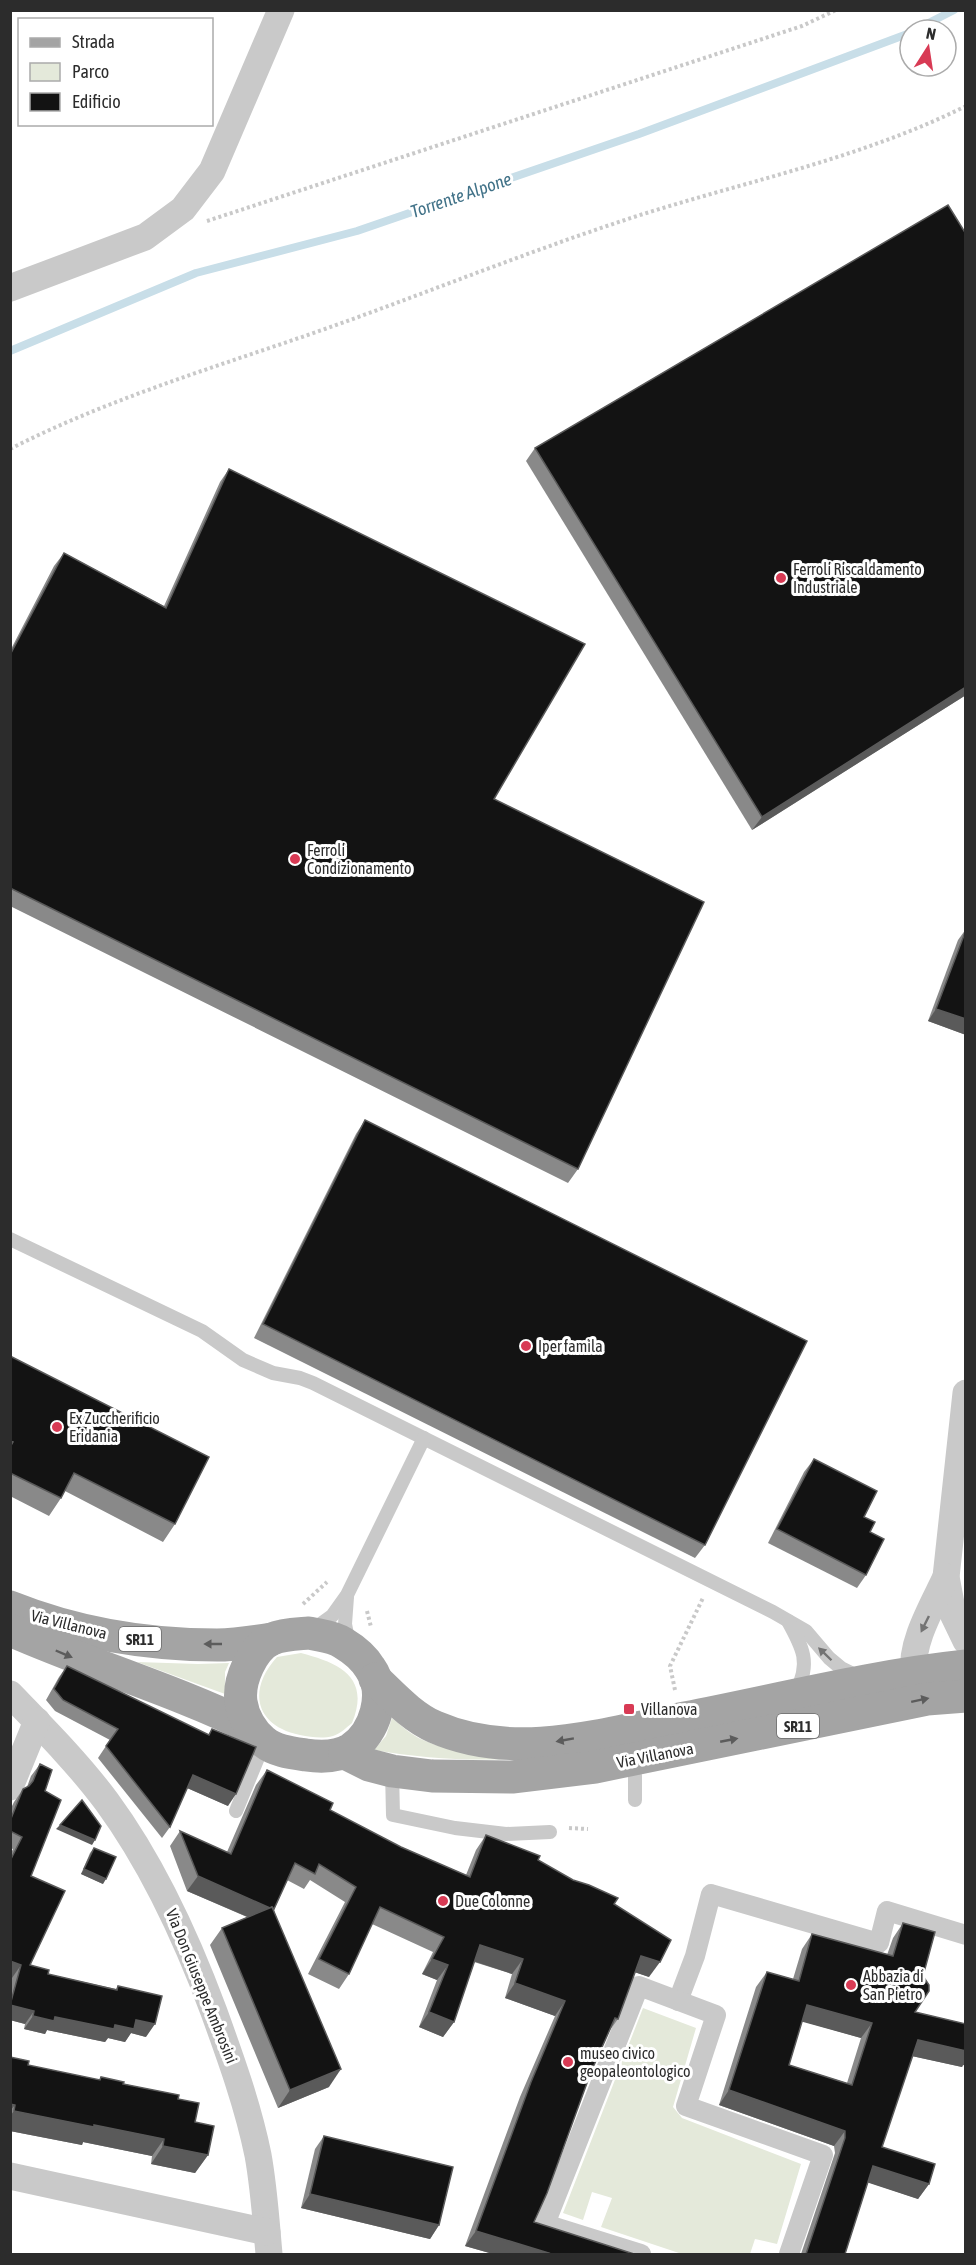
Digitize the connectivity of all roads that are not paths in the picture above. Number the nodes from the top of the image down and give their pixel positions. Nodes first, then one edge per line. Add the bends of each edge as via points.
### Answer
1 (281, 10) edge
2 (10, 288) edge
3 (10, 1239) edge
4 (966, 1393) edge
5 (424, 1438) junction
6 (946, 1577) junction
7 (347, 1595) junction
8 (10, 1607) edge
9 (787, 1620) junction
10 (10, 1630) edge
11 (309, 1633) junction
12 (272, 1640) junction
13 (362, 1641) junction
14 (966, 1641) edge
15 (966, 1666) edge
16 (914, 1673) junction
17 (375, 1680) junction
18 (870, 1681) junction
19 (10, 1694) edge
20 (966, 1696) edge
21 (794, 1697) junction
22 (37, 1721) junction
23 (257, 1735) junction
24 (345, 1753) junction
25 (630, 1760) junction
26 (392, 1771) junction
27 (10, 1787) edge
28 (635, 1800) dead end
29 (236, 1811) edge
30 (550, 1832) dead end
31 (966, 1935) edge
32 (678, 2001) junction
33 (10, 2176) edge
34 (268, 2243) edge
35 (641, 2254) edge
36 (789, 2254) edge

1 - 2 street via 212,171 183,209 145,237
3 - 5 lane via 202,1331 250,1364 314,1383
4 - 6 street
5 - 7 lane
5 - 9 lane
6 - 14 street via 953,1614
6 -> 16 street via 914,1645
7 - 11 lane via 332,1616
7 - 13 lane via 345,1624
12 -> 8 main road, Via Villanova / SR11 via 219,1645 150,1641 54,1623
18 -> 9 lane via 841,1668 806,1631
9 - 21 lane via 804,1652 804,1676
10 -> 23 main road, Via Villanova / SR11 via 214,1709
11 - 12 main road, SR11
11 - 13 main road, SR11
12 - 23 main road via 257,1651 242,1690 241,1701
13 - 17 main road, SR11
15 - 16 main road, Via Villanova / SR11
16 - 18 main road, Via Villanova / SR11
21 -> 17 main road, Via Villanova / SR11 via 623,1732 526,1744 478,1740 437,1728 424,1722
17 - 24 main road via 378,1701 369,1730
18 - 21 main road, Via Villanova / SR11
19 - 22 street, Via Don Giuseppe Ambrosini
25 -> 20 main road, Via Villanova / SR11 via 927,1699
22 - 27 street
22 - 34 street, Via Don Giuseppe Ambrosini via 108,1803 165,1895 195,1960 240,2082 258,2155
23 - 24 main road, SR11 via 276,1748 314,1756
23 - 29 lane
24 - 26 main road, Via Villanova / SR11
25 - 26 main road, Via Villanova / SR11 via 512,1778
25 - 28 lane
26 - 30 lane via 393,1815 496,1833
31 - 32 street via 886,1911 879,1943 711,1894
32 - 35 street via 639,1986 545,2224
32 - 36 street via 716,2015 686,2106 824,2155
33 - 34 street

